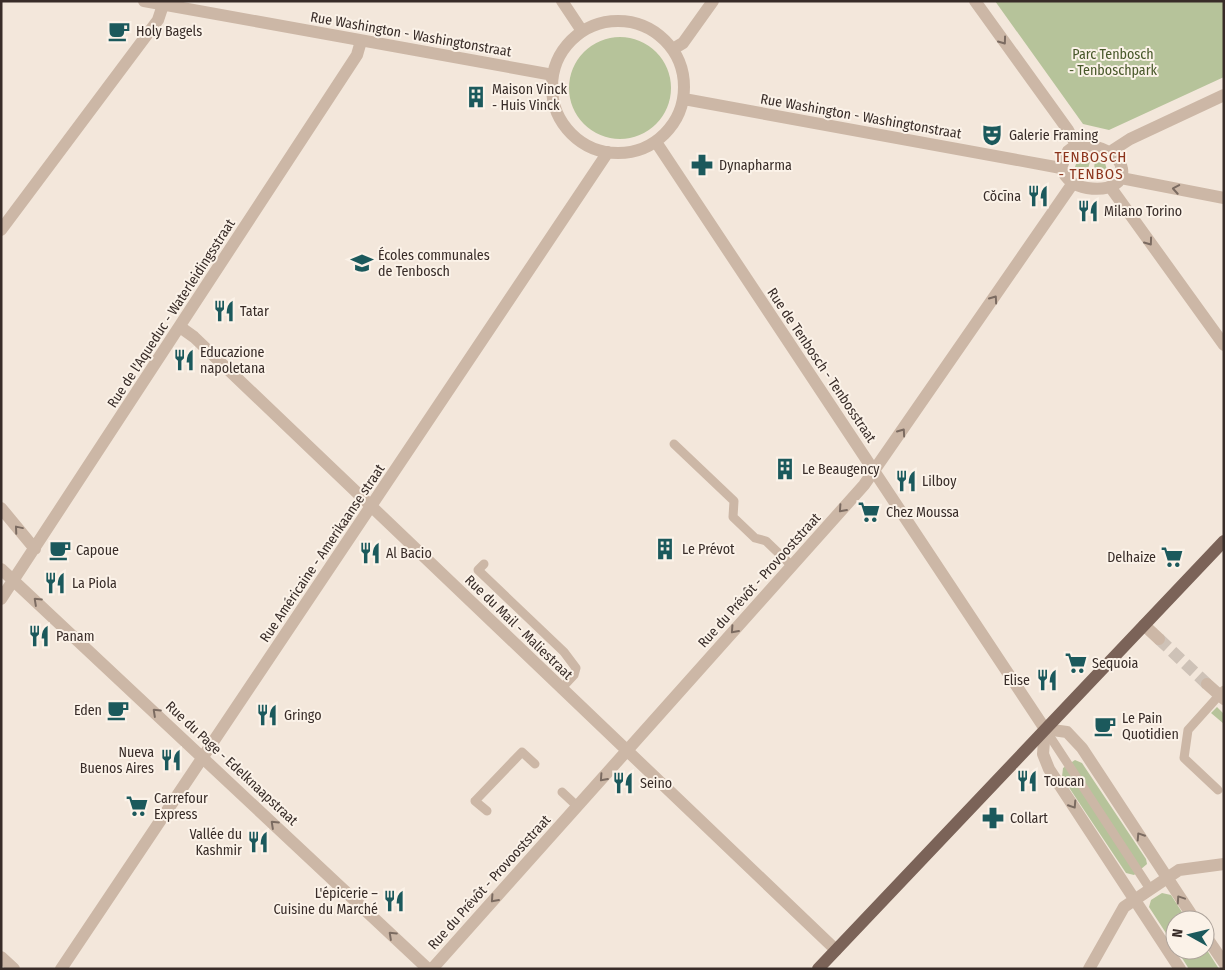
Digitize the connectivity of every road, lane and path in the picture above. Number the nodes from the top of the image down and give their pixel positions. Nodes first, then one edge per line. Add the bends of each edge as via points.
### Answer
1 (144, 1) edge
2 (562, 1) edge
3 (712, 1) edge
4 (975, 1) edge
5 (163, 5) junction
6 (195, 6) edge
7 (582, 31) junction
8 (361, 40) junction
9 (673, 49) junction
10 (553, 75) junction
11 (1224, 95) edge
12 (684, 98) junction
13 (656, 142) junction
14 (1076, 145) junction
15 (608, 152) junction
16 (1110, 152) junction
17 (1061, 168) junction
18 (1121, 178) junction
19 (1072, 184) junction
20 (1111, 188) junction
21 (1224, 198) edge
22 (1, 230) edge
23 (180, 328) junction
24 (1224, 345) edge
25 (674, 444) dead end
26 (874, 472) junction
27 (372, 506) junction
28 (1, 508) edge
29 (1224, 541) edge
30 (35, 549) junction
31 (484, 564) dead end
32 (792, 566) junction
33 (1, 569) edge
34 (14, 580) junction
35 (1, 586) edge
36 (1, 599) edge
37 (1144, 625) junction
38 (1159, 639) tunnel mouth
39 (1207, 684) tunnel mouth
40 (561, 689) junction
41 (1222, 695) edge
42 (1045, 729) junction
43 (626, 752) junction
44 (203, 757) junction
45 (534, 764) dead end
46 (1218, 790) dead end
47 (562, 792) dead end
48 (577, 806) junction
49 (487, 811) dead end
50 (1224, 864) edge
51 (1166, 878) junction
52 (1150, 888) junction
53 (1135, 899) junction
54 (1188, 910) edge
55 (836, 950) junction
56 (1215, 950) edge
57 (1, 957) edge
58 (1224, 963) edge
59 (14, 969) edge
60 (61, 969) edge
61 (428, 969) edge
62 (432, 969) edge
63 (818, 969) edge
64 (1088, 969) edge
65 (1180, 969) edge

1 - 5 street, Rue Washington - Washingtonstraat
2 - 7 street
3 - 9 street via 683,43
4 -> 14 street
5 - 6 street, Rue Washington - Washingtonstraat
5 - 22 street via 158,20
6 - 8 street, Rue Washington - Washingtonstraat
7 - 9 street via 614,21 634,22 662,36
7 - 10 street via 563,50
8 - 10 street, Rue Washington - Washingtonstraat
8 - 23 street, Rue de l'Aqueduc - Waterleidingsstraat via 357,55
9 - 12 street via 685,81
10 - 15 street via 555,105 565,125 580,141
11 - 16 street via 1130,139
12 - 13 street via 678,116
12 - 17 street, Rue Washington - Washingtonstraat
13 - 15 street via 625,153
13 - 26 street, Rue de Tenbosch - Tenbosstraat
14 - 16 street via 1098,146
14 - 17 street via 1068,151
15 - 27 street, Rue Américaine - Amerikaanse straat
16 - 18 street via 1120,159
17 - 19 street
18 - 20 street
21 -> 18 street
19 - 20 street via 1098,190
26 -> 19 street, Rue du Prévôt - Provooststraat
20 -> 24 street
23 - 27 street, Rue du Mail - Maliestraat via 194,337
23 - 30 street, Rue de l'Aqueduc - Waterleidingsstraat
25 - 32 lane via 734,501 733,517 755,538 766,541
26 -> 32 street, Rue du Prévôt - Provooststraat
26 - 42 street, Rue de Tenbosch - Tenbosstraat
27 - 40 street, Rue du Mail - Maliestraat
27 - 44 street, Rue Américaine - Amerikaanse straat
30 -> 28 street
29 - 37 main road
30 - 34 street, Rue de l'Aqueduc - Waterleidingsstraat
31 - 40 lane via 478,570 564,652 576,668
32 -> 43 street, Rue du Prévôt - Provooststraat
33 - 34 street, Rue du Page - Edelknaapstraat
34 - 35 street
34 - 36 street, Rue de l'Aqueduc - Waterleidingsstraat
44 -> 34 street, Rue du Page - Edelknaapstraat
37 - 38 street
37 - 42 main road
39 - 41 street
40 - 43 street, Rue du Mail - Maliestraat
41 - 46 lane via 1188,730 1184,758
51 -> 42 street via 1082,748 1067,732
42 - 52 lane
42 -> 53 street via 1043,754 1049,769
42 - 55 main road
43 -> 48 street, Rue du Prévôt - Provooststraat
43 - 55 street, Rue du Mail - Maliestraat
44 - 60 street, Rue Américaine - Amerikaanse straat
61 -> 44 street, Rue du Page - Edelknaapstraat
45 - 49 lane via 522,752 475,801
47 - 48 lane
48 -> 62 street, Rue du Prévôt - Provooststraat
50 - 51 street via 1179,870
51 - 52 street
54 -> 51 street
52 - 53 street
53 - 64 street via 1124,907
53 - 65 street
55 - 63 main road
56 - 58 street
57 - 59 street

